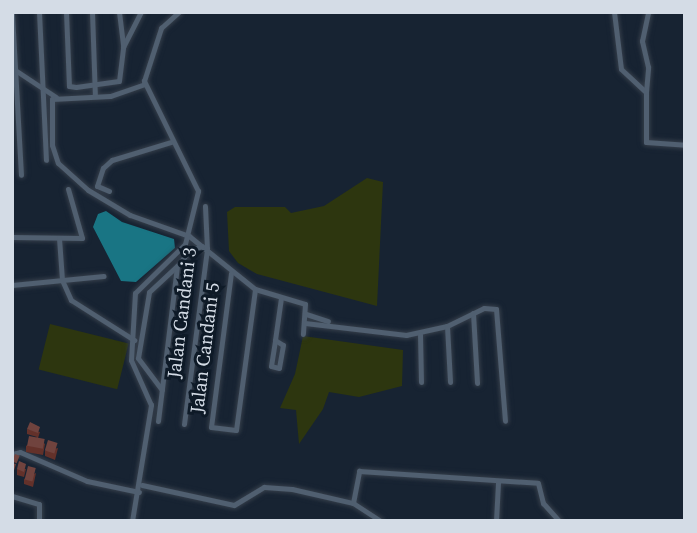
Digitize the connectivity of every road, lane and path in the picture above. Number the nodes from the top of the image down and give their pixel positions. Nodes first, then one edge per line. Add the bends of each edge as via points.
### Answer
1 (39, 12) edge
2 (66, 12) edge
3 (92, 12) edge
4 (118, 12) edge
5 (141, 12) edge
6 (179, 12) edge
7 (614, 12) edge
8 (648, 12) edge
9 (12, 14) edge
10 (123, 47) junction
11 (14, 70) edge
12 (145, 84) junction
13 (95, 86) junction
14 (43, 88) junction
15 (646, 92) junction
16 (95, 96) junction
17 (56, 97) junction
18 (171, 142) junction
19 (685, 145) edge
20 (46, 160) dead end
21 (21, 175) dead end
22 (68, 188) dead end
23 (109, 191) dead end
24 (205, 206) dead end
25 (189, 236) junction
26 (12, 237) edge
27 (59, 238) junction
28 (205, 248) junction
29 (177, 266) junction
30 (231, 273) junction
31 (104, 276) dead end
32 (62, 280) junction
33 (12, 285) edge
34 (256, 289) junction
35 (281, 298) junction
36 (473, 313) junction
37 (306, 314) junction
38 (305, 323) junction
39 (338, 324) junction
40 (447, 326) junction
41 (303, 334) dead end
42 (420, 334) junction
43 (134, 340) junction
44 (275, 340) junction
45 (421, 382) dead end
46 (450, 382) dead end
47 (477, 383) dead end
48 (162, 390) junction
49 (158, 421) dead end
50 (505, 421) dead end
51 (184, 424) dead end
52 (12, 454) edge
53 (498, 482) junction
54 (142, 485) junction
55 (139, 492) junction
56 (12, 496) edge
57 (354, 503) junction
58 (39, 521) edge
59 (132, 521) edge
60 (381, 521) edge
61 (496, 521) edge
62 (559, 521) edge

1 - 14 street
2 - 13 street via 69,86
3 - 13 street
4 - 10 street
5 - 10 street
6 - 12 street via 161,28
7 - 15 street via 621,69
8 - 15 street via 642,41 648,66
9 - 11 street
10 - 13 street via 119,81
11 - 14 street
11 - 21 street
12 - 16 street via 123,93
12 - 18 street
13 - 16 street
14 - 17 street
14 - 20 street
15 - 19 street via 646,142
16 - 17 street
17 - 25 street via 50,106 52,145 64,172 130,215
18 - 23 street via 112,160 97,186
18 - 25 street via 198,191
22 - 27 street via 83,234 79,240
24 - 28 street, Jalan Candani 3
25 - 28 street
25 - 43 street via 169,264 135,293
26 - 27 street
27 - 32 street
28 - 29 street via 189,251
28 - 30 street
28 - 51 street, Jalan Candani 3
29 - 48 street
29 - 48 street via 149,292 138,358
30 - 34 street
30 - 34 street, Jalan Candani 5 via 211,427 236,430
31 - 32 street
32 - 33 street
32 - 43 street via 71,300
34 - 35 street
35 - 37 street via 307,307
35 - 44 street
36 - 40 street
36 - 47 street
36 - 50 street via 484,309 500,314
37 - 38 street
37 - 39 street
38 - 39 street
38 - 41 street
39 - 42 street
40 - 42 street
40 - 46 street
42 - 45 street
43 - 54 street via 131,360 151,405
44 - 44 street via 271,366 279,368 283,345
48 - 49 street
52 - 55 street via 20,452 88,481
53 - 57 street via 359,471
53 - 61 street
53 - 62 street via 541,485 543,503
54 - 55 street
54 - 57 street via 234,505 264,487
55 - 59 street
56 - 58 street via 39,504
57 - 60 street

